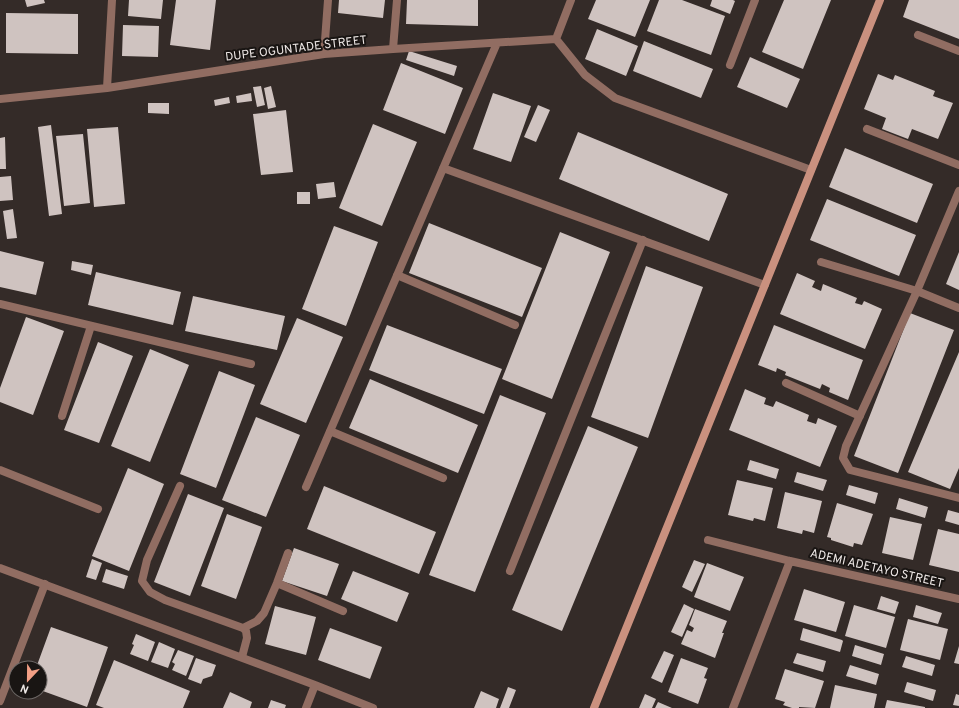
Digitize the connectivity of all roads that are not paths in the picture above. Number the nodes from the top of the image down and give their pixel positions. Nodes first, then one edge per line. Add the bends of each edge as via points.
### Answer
1 (112, 0) edge
2 (328, 0) edge
3 (396, 0) edge
4 (570, 0) edge
5 (755, 0) edge
6 (880, 0) edge
7 (918, 34) dead end
8 (556, 39) junction
9 (497, 43) junction
10 (393, 48) junction
11 (959, 51) edge
12 (324, 54) junction
13 (730, 65) dead end
14 (107, 88) junction
15 (0, 99) edge
16 (867, 128) dead end
17 (959, 165) edge
18 (443, 168) junction
19 (811, 170) junction
20 (959, 191) edge
21 (643, 240) junction
22 (821, 262) dead end
23 (397, 275) junction
24 (765, 285) junction
25 (917, 291) junction
26 (0, 304) edge
27 (959, 308) edge
28 (515, 325) dead end
29 (91, 326) junction
30 (251, 364) dead end
31 (786, 383) dead end
32 (62, 416) dead end
33 (860, 416) junction
34 (330, 431) junction
35 (0, 470) edge
36 (443, 478) dead end
37 (180, 486) dead end
38 (306, 487) dead end
39 (959, 498) edge
40 (98, 509) dead end
41 (708, 540) dead end
42 (288, 553) dead end
43 (790, 561) junction
44 (0, 568) edge
45 (510, 571) dead end
46 (278, 583) junction
47 (45, 584) junction
48 (959, 599) edge
49 (343, 611) dead end
50 (243, 628) junction
51 (242, 657) junction
52 (315, 685) junction
53 (0, 702) edge
54 (306, 708) edge
55 (373, 708) edge
56 (594, 708) edge
57 (733, 708) edge

1 - 14 street
2 - 12 street
3 - 10 street
4 - 8 street
5 - 13 street
6 - 19 street
7 - 11 street
8 - 9 street, DUPE OGUNTADE STREET
8 - 19 street via 585,75 615,98
9 - 10 street, DUPE OGUNTADE STREET
9 - 18 street
10 - 12 street, DUPE OGUNTADE STREET
12 - 14 street, DUPE OGUNTADE STREET
14 - 15 street, DUPE OGUNTADE STREET
16 - 17 street
18 - 21 street
18 - 23 street
19 - 24 street
20 - 25 street
21 - 24 street
21 - 45 street
22 - 25 street
23 - 28 street
23 - 34 street
24 - 56 street
25 - 27 street
25 - 33 street
26 - 29 street
29 - 30 street
29 - 32 street
31 - 33 street
33 - 39 street via 843,458 850,470
34 - 36 street
34 - 38 street
35 - 40 street
37 - 50 street via 146,560 142,581 150,592 165,600
41 - 43 street, ADEMI ADETAYO STREET
42 - 46 street
43 - 48 street, ADEMI ADETAYO STREET
43 - 57 street
44 - 47 street
46 - 49 street
46 - 50 street via 264,614
47 - 51 street
47 - 53 street
50 - 51 street via 247,638
51 - 52 street
52 - 54 street
52 - 55 street

